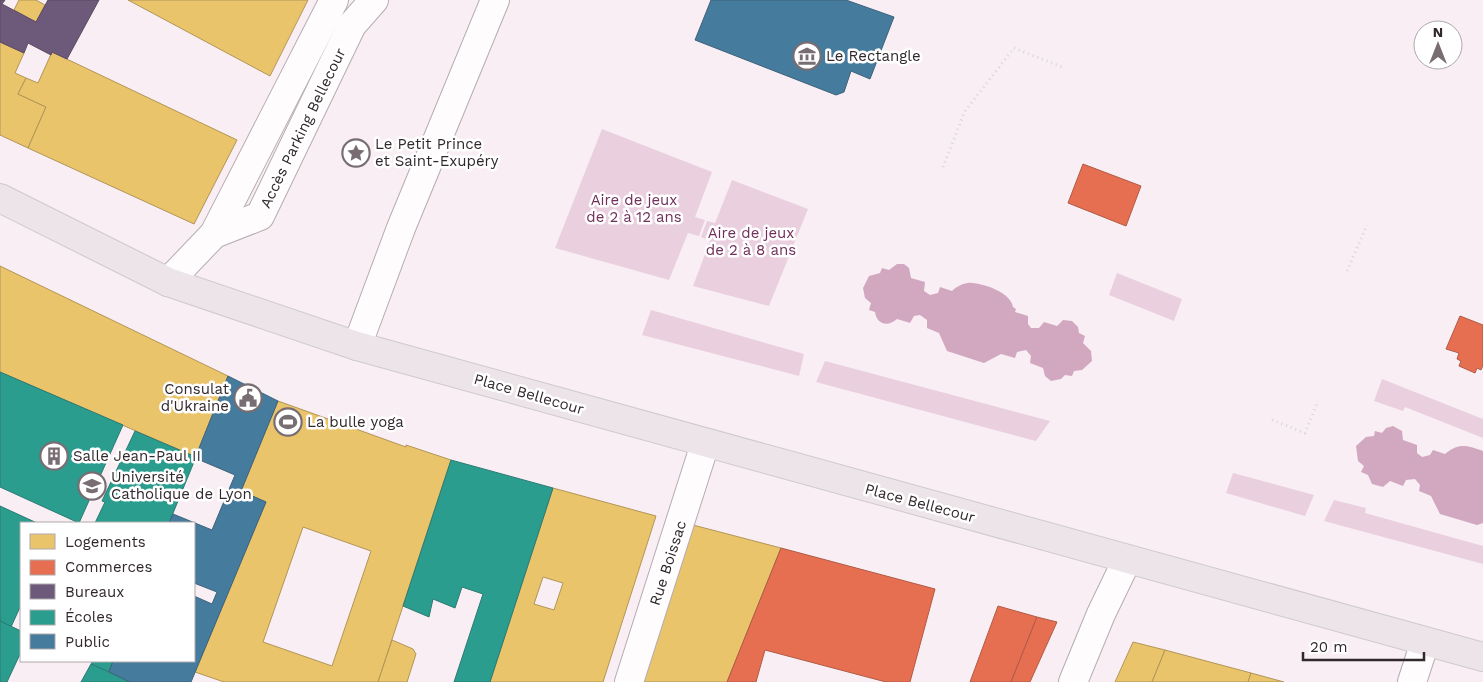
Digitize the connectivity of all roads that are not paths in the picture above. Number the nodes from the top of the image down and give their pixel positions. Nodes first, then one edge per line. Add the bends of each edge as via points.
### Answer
1 (334, 0) edge
2 (374, 0) edge
3 (495, 0) edge
4 (0, 198) edge
5 (214, 234) junction
6 (168, 282) junction
7 (357, 346) junction
8 (705, 444) junction
9 (1127, 560) junction
10 (1425, 642) junction
11 (1483, 658) edge
12 (629, 682) edge
13 (1073, 682) edge
14 (1412, 682) edge

1 - 5 street
2 - 5 street, Accès Parking Bellecour via 352,26 260,216
3 - 7 street
4 - 6 main road, Place Bellecour
5 - 6 street
6 - 7 main road, Place Bellecour
7 - 8 main road, Place Bellecour
8 - 9 main road, Place Bellecour
8 - 12 street, Rue Boissac
9 - 10 main road, Place Bellecour
9 - 13 street
10 - 11 main road, Place Bellecour
10 - 14 street

